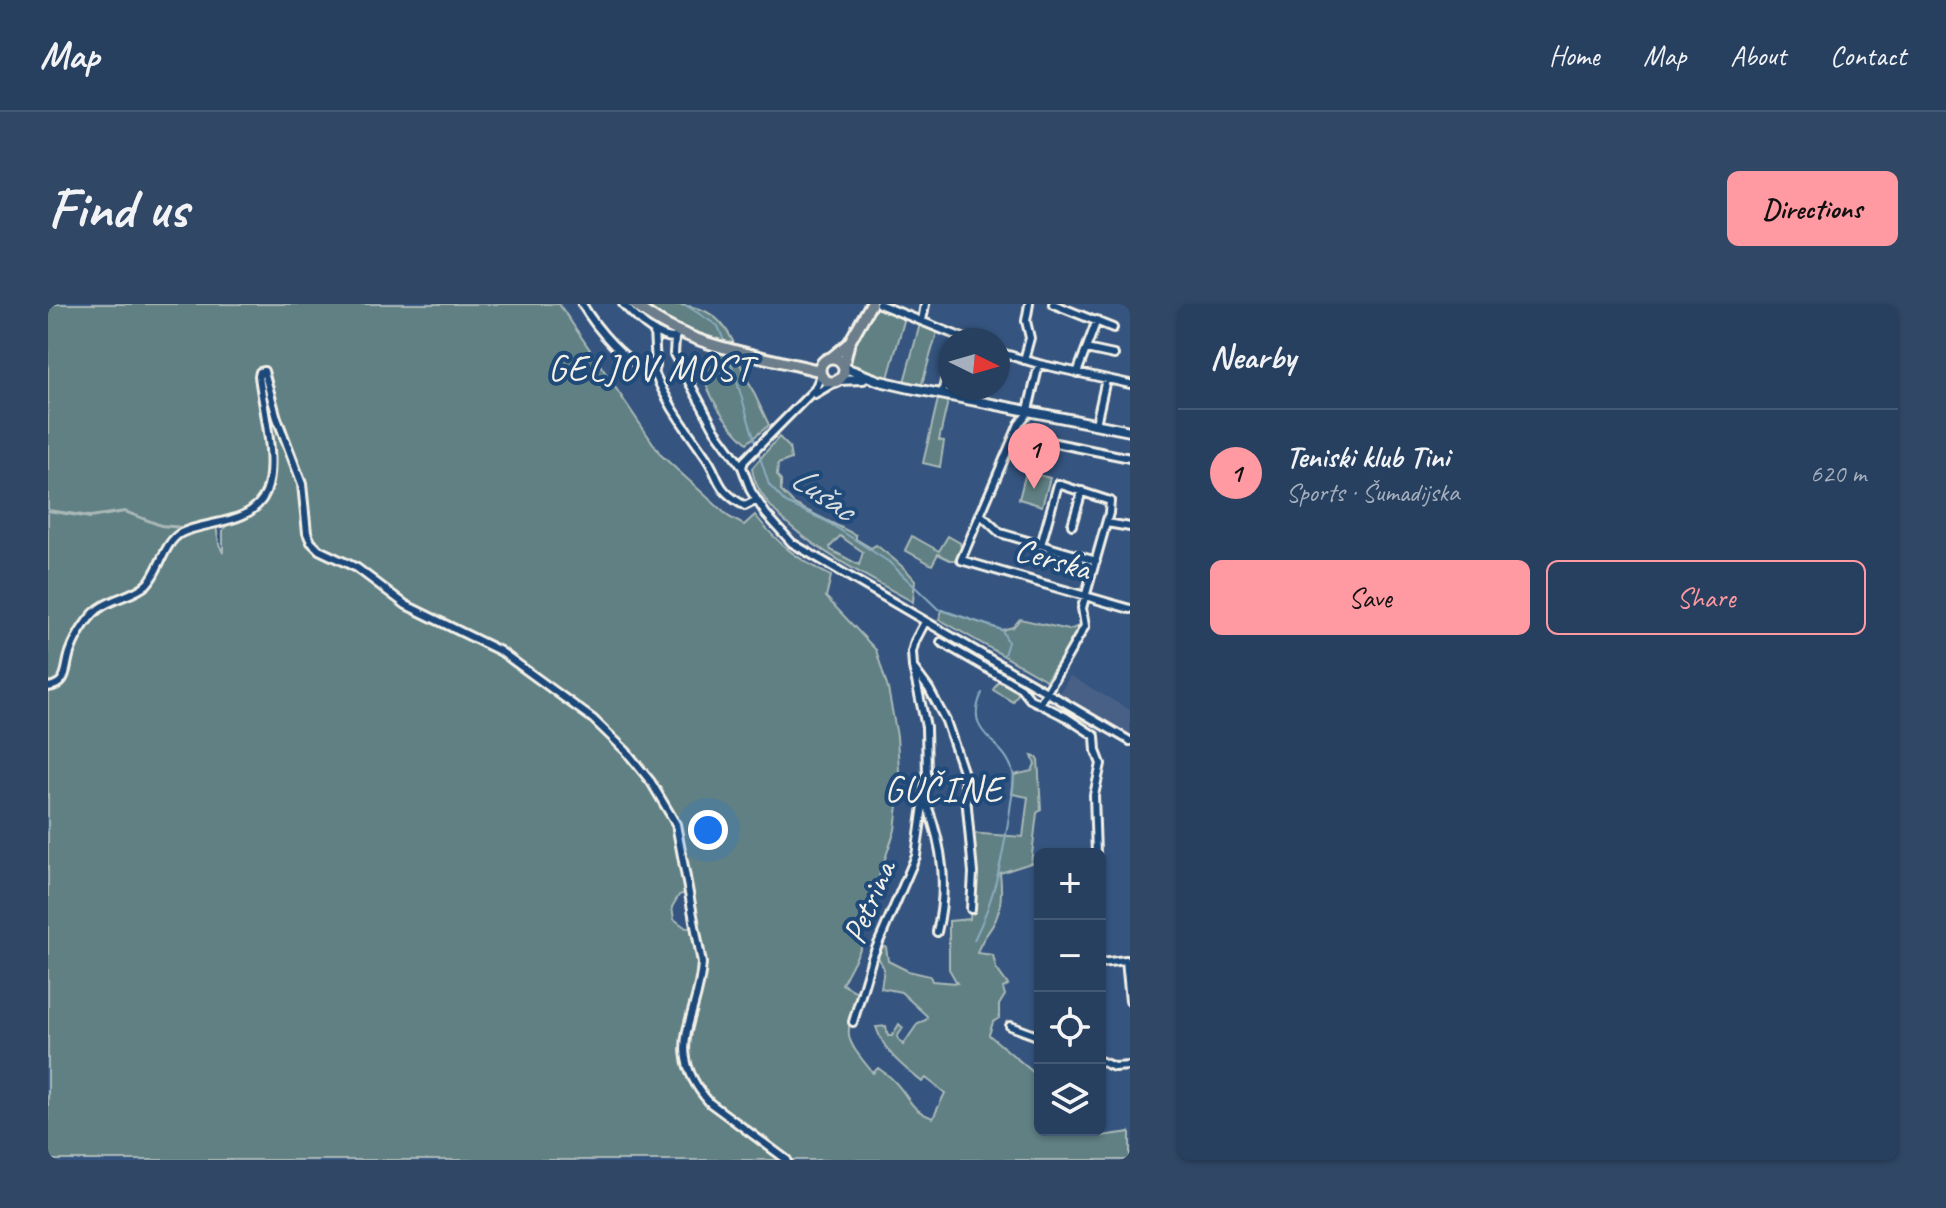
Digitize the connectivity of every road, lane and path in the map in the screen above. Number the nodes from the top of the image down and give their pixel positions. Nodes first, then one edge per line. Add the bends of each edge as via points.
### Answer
1 (582, 304) edge
2 (623, 304) edge
3 (634, 304) edge
4 (871, 304) edge
5 (879, 304) edge
6 (925, 304) edge
7 (1029, 304) edge
8 (1053, 304) edge
9 (1097, 320) junction
10 (922, 321) junction
11 (1113, 328) dead end
12 (938, 329) edge
13 (654, 331) junction
14 (677, 335) junction
15 (849, 343) junction
16 (1086, 349) junction
17 (1114, 355) dead end
18 (1010, 356) edge
19 (828, 359) junction
20 (1024, 360) junction
21 (794, 362) junction
22 (1039, 364) junction
23 (844, 366) junction
24 (654, 372) junction
25 (820, 373) junction
26 (1077, 373) junction
27 (1106, 379) junction
28 (837, 381) junction
29 (880, 381) junction
30 (1130, 384) edge
31 (938, 393) edge
32 (805, 400) junction
33 (974, 400) edge
34 (1028, 410) junction
35 (1096, 424) junction
36 (1130, 431) edge
37 (1016, 435) junction
38 (1130, 458) edge
39 (742, 467) junction
40 (1082, 491) junction
41 (757, 500) junction
42 (980, 514) junction
43 (1107, 523) junction
44 (1072, 525) dead end
45 (1130, 527) edge
46 (1041, 545) junction
47 (1096, 561) junction
48 (1086, 595) junction
49 (1130, 609) edge
50 (925, 622) junction
51 (941, 642) dead end
52 (913, 667) junction
53 (48, 687) edge
54 (1046, 693) junction
55 (1040, 704) junction
56 (1130, 741) edge
57 (926, 802) junction
58 (1096, 848) edge
59 (971, 909) dead end
60 (937, 932) dead end
61 (1106, 962) edge
62 (1130, 1001) edge
63 (853, 1022) dead end
64 (1010, 1026) dead end
65 (1034, 1035) edge
66 (1106, 1064) edge
67 (1130, 1066) edge
68 (787, 1160) edge

1 - 24 street via 606,339
2 - 13 street
3 - 14 main road
4 - 15 main road
5 - 10 street
6 - 10 street
7 - 20 street via 1030,338
8 - 9 street
9 - 11 street
9 - 16 street
10 - 12 street
13 - 14 street via 669,339
13 - 24 street
14 - 21 main road
14 - 39 street via 674,354 715,430
15 - 19 main road
15 - 23 main road
16 - 17 street
16 - 26 street
18 - 20 street
19 - 21 main road
19 - 23 main road via 839,359
19 - 25 main road
20 - 22 street
21 - 25 main road
22 - 26 street
22 - 34 street
23 - 28 main road
23 - 29 street
24 - 41 street via 671,409 722,488 745,506
25 - 28 main road via 827,381
25 - 32 street
26 - 27 street
27 - 30 street
27 - 35 street
28 - 29 street
28 - 32 street
29 - 31 street
32 - 39 street
33 - 34 street
34 - 35 street
34 - 37 street
35 - 36 street
37 - 38 street
37 - 42 street
39 - 41 street
40 - 43 street via 1110,501
40 - 44 street
40 - 46 street via 1058,484
41 - 50 street via 792,543
42 - 46 street, Cerska via 1000,533
42 - 48 street, Cerska via 961,560
43 - 45 street
43 - 47 street
46 - 47 street, Cerska
47 - 48 street
48 - 49 street, Cerska
48 - 54 street via 1085,626
50 - 52 street, Petrina via 915,641
50 - 54 street
51 - 55 street
52 - 57 street, Petrina via 926,727
52 - 59 street via 946,721 964,774
53 - 68 street via 62,682 70,650 92,616 146,584 176,536 230,521 262,499 270,469 259,376 264,371 302,484 311,542 406,605 500,651 593,719 651,782 676,824 702,963 684,1039 690,1068 710,1103
54 - 55 street
54 - 56 street
55 - 58 street via 1096,738 1101,764 1094,795
57 - 60 street, Petrina via 944,874
57 - 63 street, Petrina via 916,856 872,958
61 - 62 street via 1126,960
64 - 65 street
66 - 67 street

